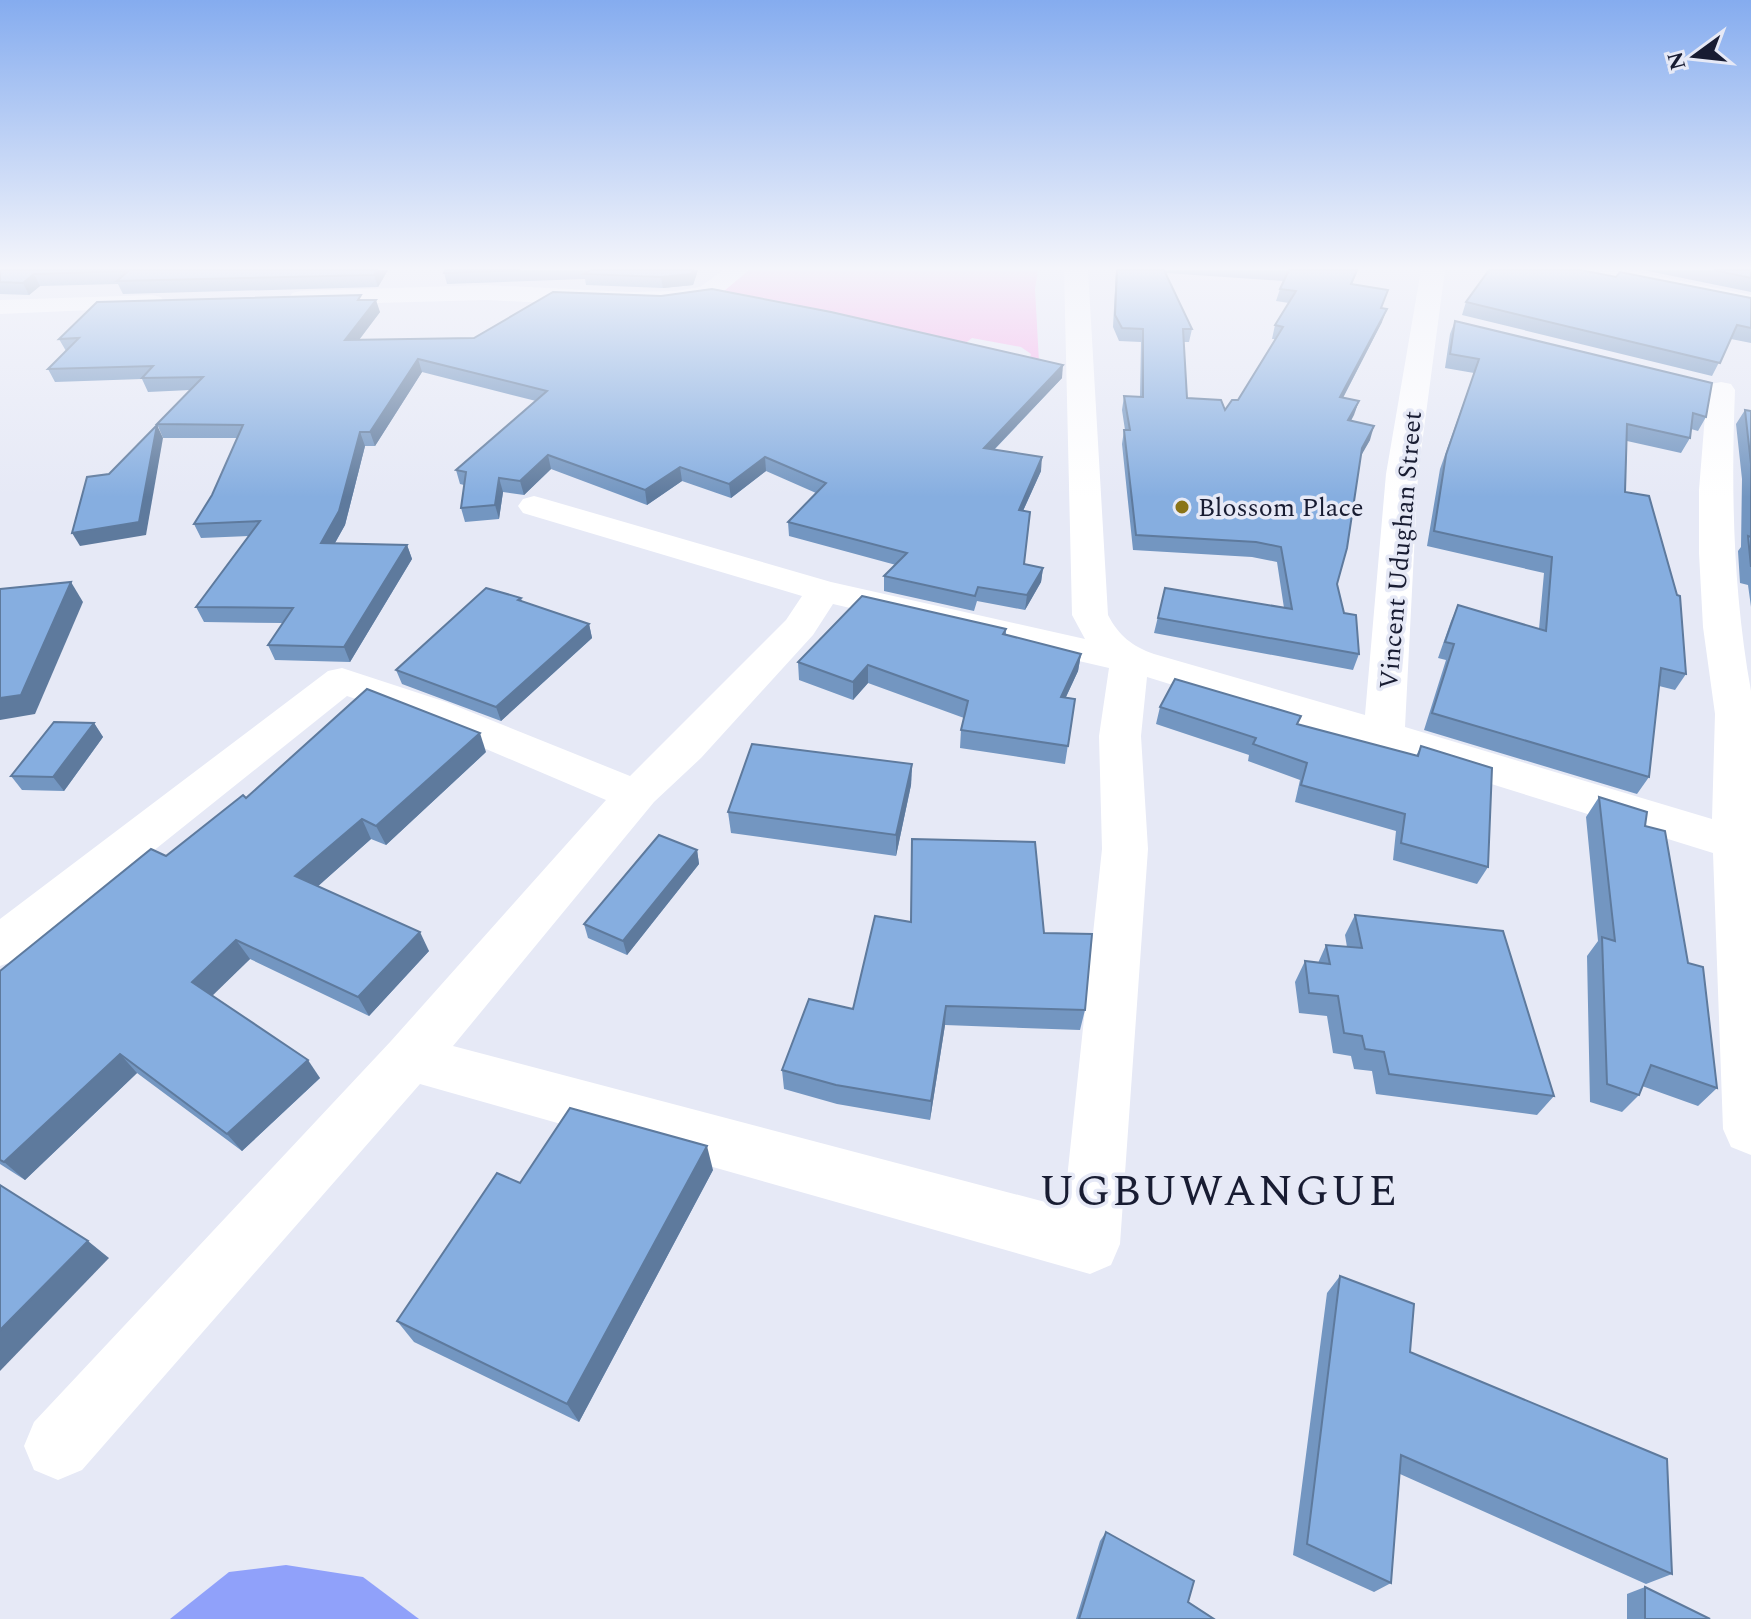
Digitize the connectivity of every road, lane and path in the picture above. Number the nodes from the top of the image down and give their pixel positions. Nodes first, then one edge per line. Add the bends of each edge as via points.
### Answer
1 (1079, 346) edge
2 (1436, 346) edge
3 (1721, 390) edge
4 (534, 506) dead end
5 (823, 591) junction
6 (1129, 661) junction
7 (1384, 736) junction
8 (639, 791) junction
9 (1744, 846) edge
10 (0, 946) edge
11 (410, 1058) junction
12 (1751, 1129) edge
13 (58, 1446) dead end

1 - 6 street via 1090,615 1098,637
2 - 7 street, Vincent Udughan Street via 1402,474
3 - 9 street via 1716,553 1735,714 1733,797
4 - 5 street
5 - 6 street
5 - 8 street via 800,627
6 - 7 street
6 - 11 street via 1120,736 1125,849 1090,1244
7 - 9 street
8 - 10 street via 630,793 432,711 342,680
8 - 11 street
9 - 12 street
11 - 13 street

